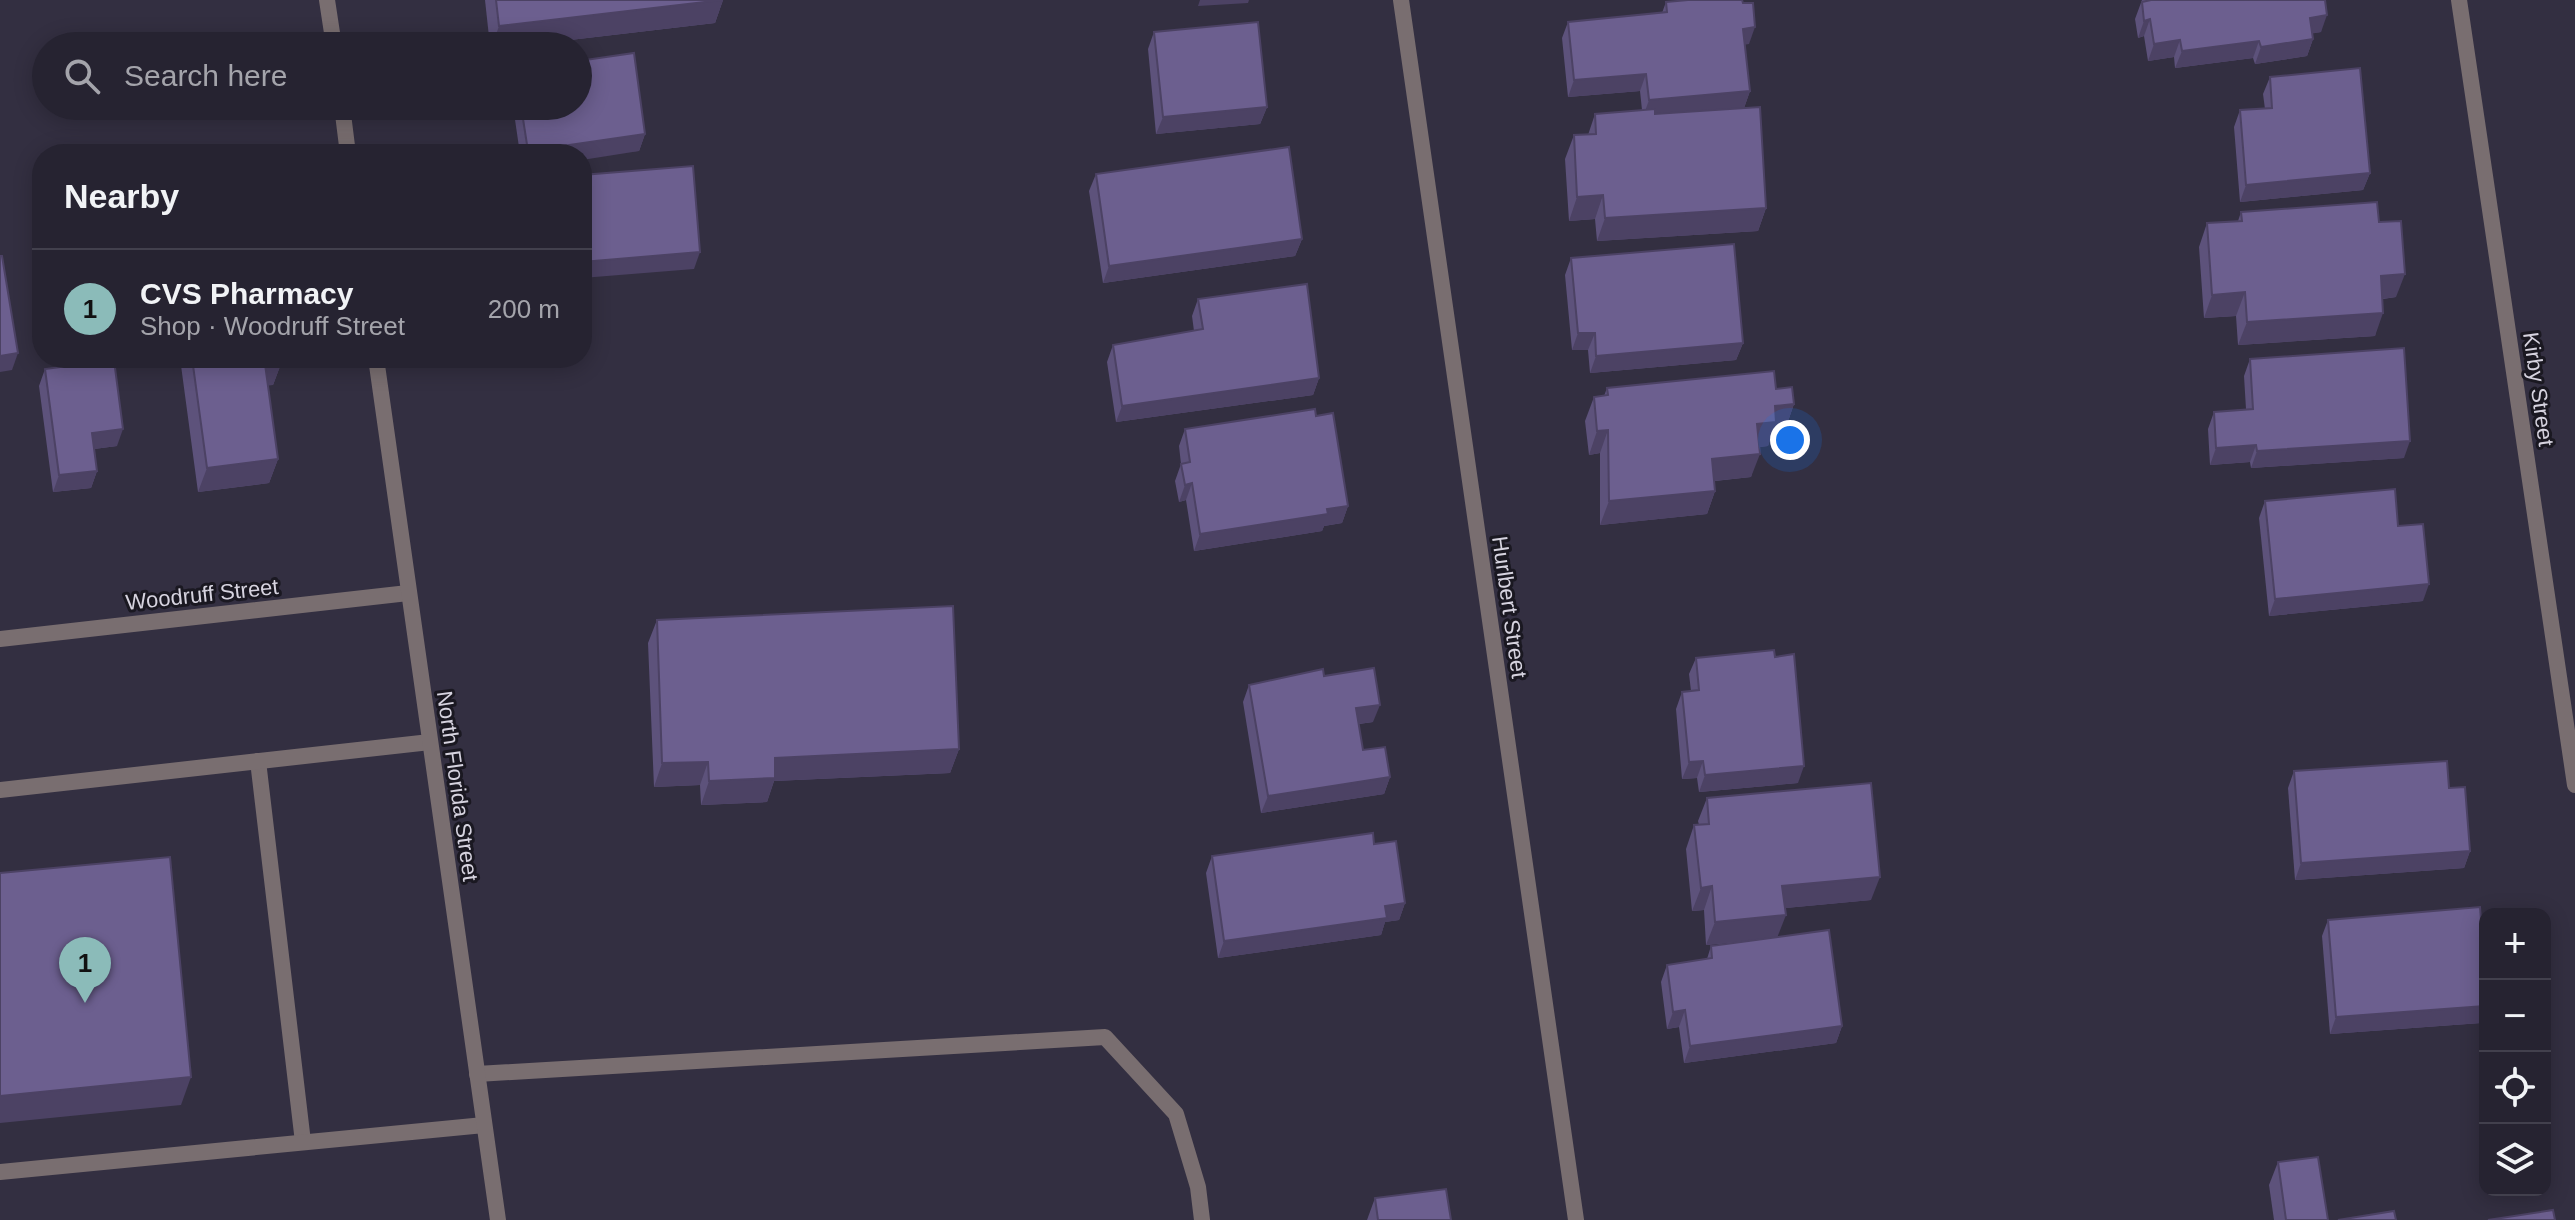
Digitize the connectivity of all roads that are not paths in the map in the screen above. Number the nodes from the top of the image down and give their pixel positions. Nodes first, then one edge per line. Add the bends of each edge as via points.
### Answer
1 (327, 0) edge
2 (1401, 0) edge
3 (2459, 0) edge
4 (332, 32) edge
5 (344, 120) edge
6 (347, 144) edge
7 (377, 368) edge
8 (408, 593) junction
9 (0, 639) edge
10 (430, 742) junction
11 (258, 761) junction
12 (2575, 785) edge
13 (0, 790) edge
14 (477, 1074) junction
15 (484, 1125) junction
16 (303, 1142) junction
17 (0, 1172) edge
18 (498, 1220) edge
19 (1202, 1220) edge
20 (1576, 1220) edge

1 - 4 street
2 - 20 street, Hurlbert Street
3 - 12 street, Kirby Street
5 - 6 street
7 - 8 street, North Florida Street
8 - 9 street, Woodruff Street
8 - 10 street, North Florida Street
10 - 11 street
10 - 14 street, North Florida Street
11 - 13 street
11 - 16 street
14 - 15 street, North Florida Street
14 - 19 street via 1105,1037 1176,1114
15 - 16 street
15 - 18 street, North Florida Street
16 - 17 street

